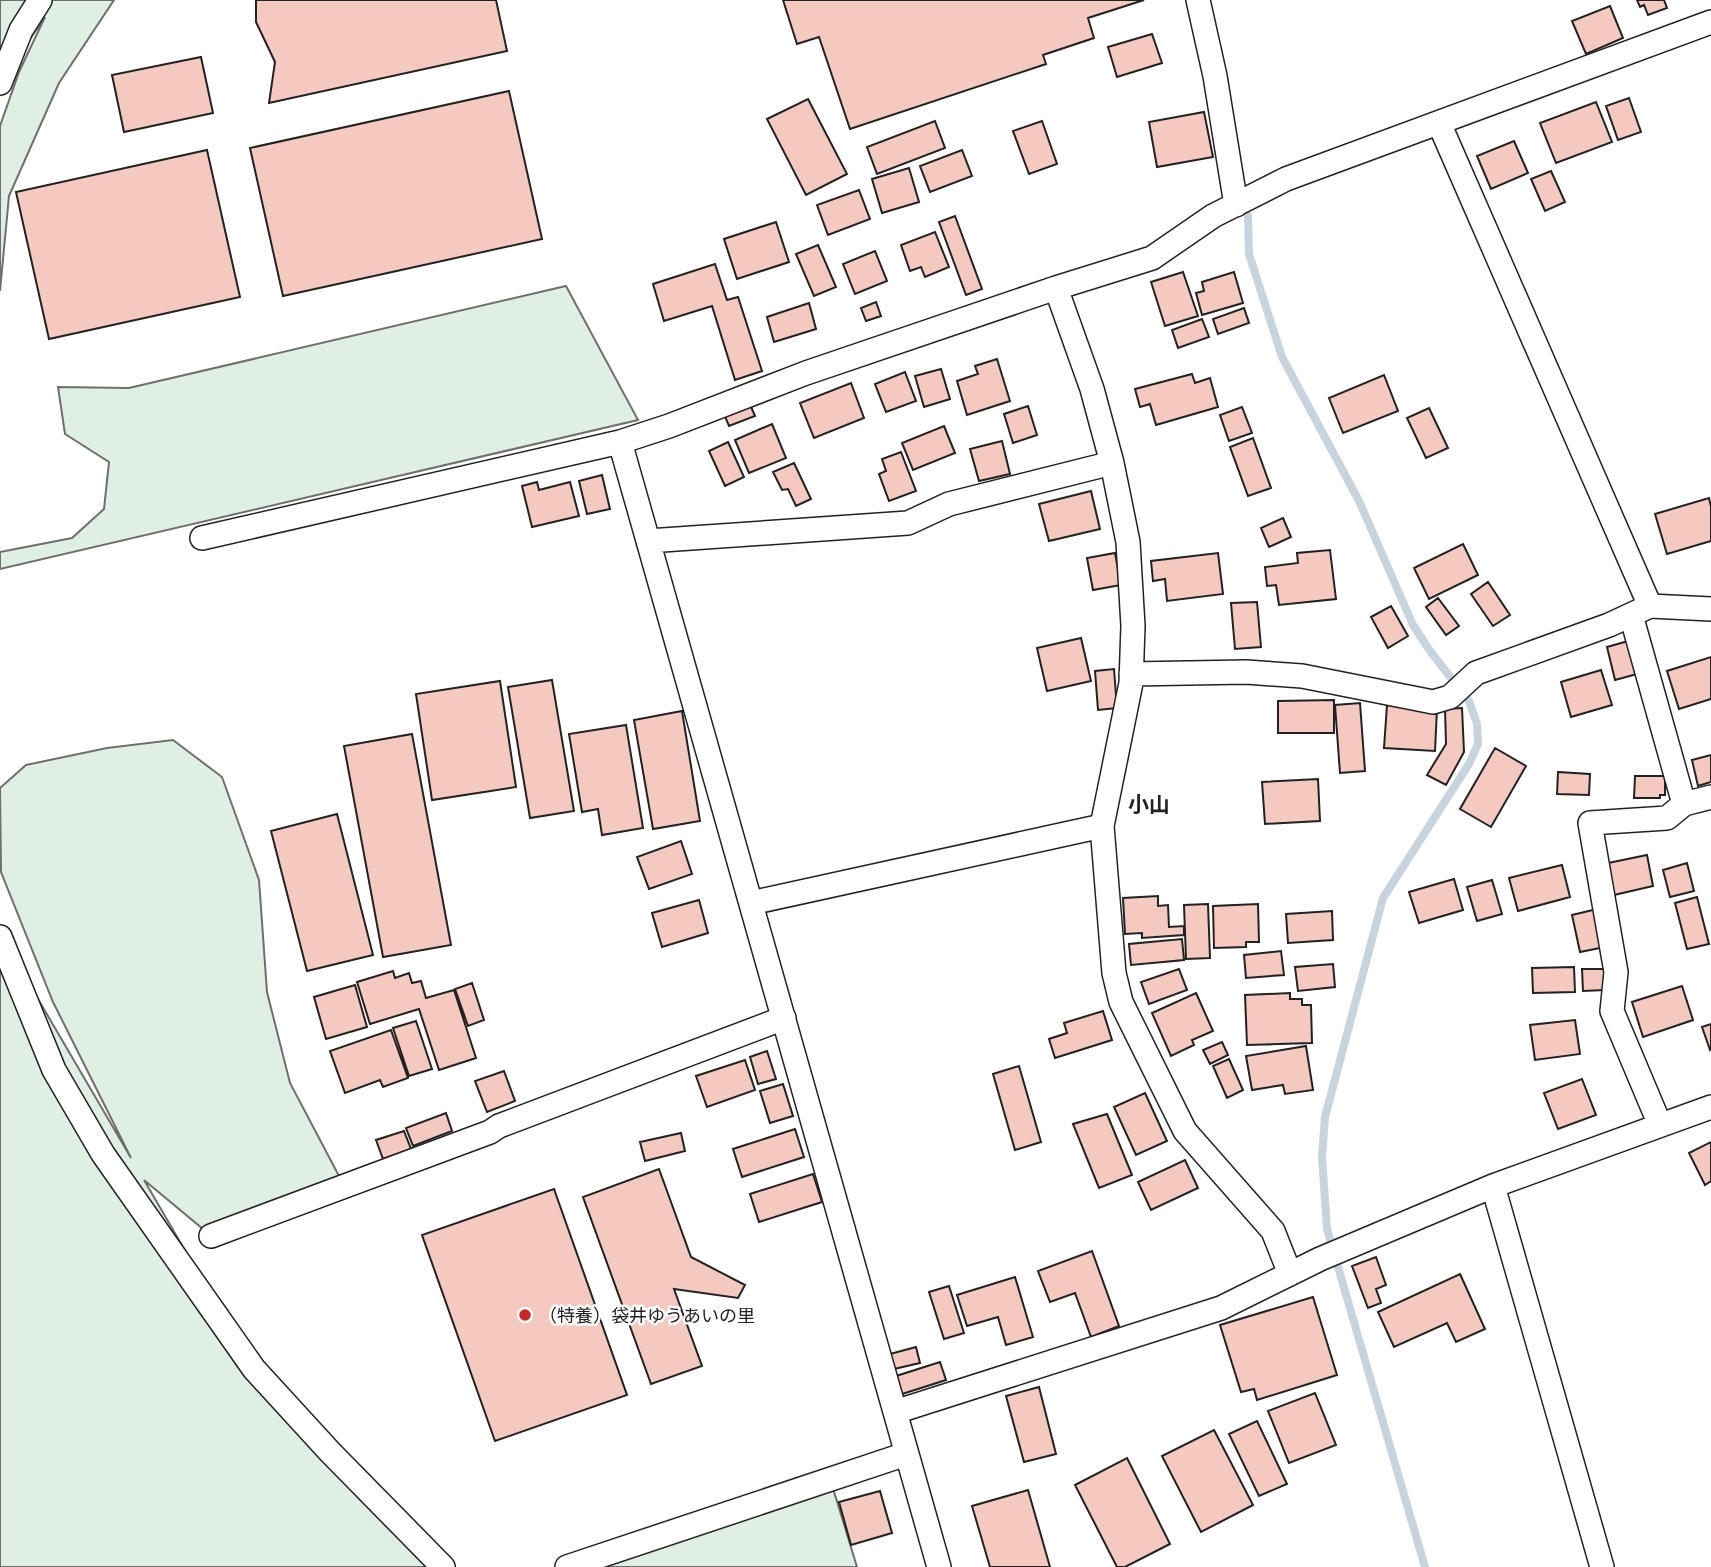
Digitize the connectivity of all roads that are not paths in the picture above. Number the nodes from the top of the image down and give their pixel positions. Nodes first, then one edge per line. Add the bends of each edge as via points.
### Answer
1 (40, 0) edge
2 (1198, 0) edge
3 (1711, 22) edge
4 (0, 83) edge
5 (1439, 123) junction
6 (1236, 205) junction
7 (1056, 288) junction
8 (620, 442) junction
9 (1112, 463) junction
10 (202, 538) dead end
11 (648, 541) junction
12 (1711, 609) edge
13 (1641, 611) junction
14 (1131, 674) junction
15 (1711, 797) edge
16 (1684, 804) junction
17 (1102, 826) junction
18 (751, 903) junction
19 (0, 937) edge
20 (784, 1018) junction
21 (1711, 1107) edge
22 (1660, 1125) junction
23 (1493, 1186) junction
24 (211, 1236) dead end
25 (1290, 1274) junction
26 (895, 1412) junction
27 (906, 1454) junction
28 (443, 1567) edge
29 (567, 1567) edge
30 (939, 1567) edge
31 (1602, 1567) edge

1 - 4 street via 21,30
2 - 6 street
3 - 5 street
5 - 6 street via 1286,179
5 - 13 street
6 - 7 street via 1152,258
7 - 8 street
7 - 9 street via 1092,389
8 - 10 street
8 - 11 street
9 - 11 street via 948,504 908,523
9 - 14 street via 1128,542
11 - 18 street
12 - 13 street
13 - 14 street via 1476,673 1450,697 1433,702 1302,676
13 - 16 street
14 - 17 street
15 - 16 street
16 - 22 street via 1667,818 1590,823 1616,972 1612,1011
17 - 18 street
17 - 25 street via 1114,972 1121,1002 1185,1131 1273,1231
18 - 20 street
19 - 28 street via 54,1070 96,1142 246,1359
20 - 24 street
20 - 26 street
21 - 22 street
22 - 23 street
23 - 25 street
23 - 31 street
25 - 26 street via 1221,1308
26 - 27 street
27 - 29 street
27 - 30 street

